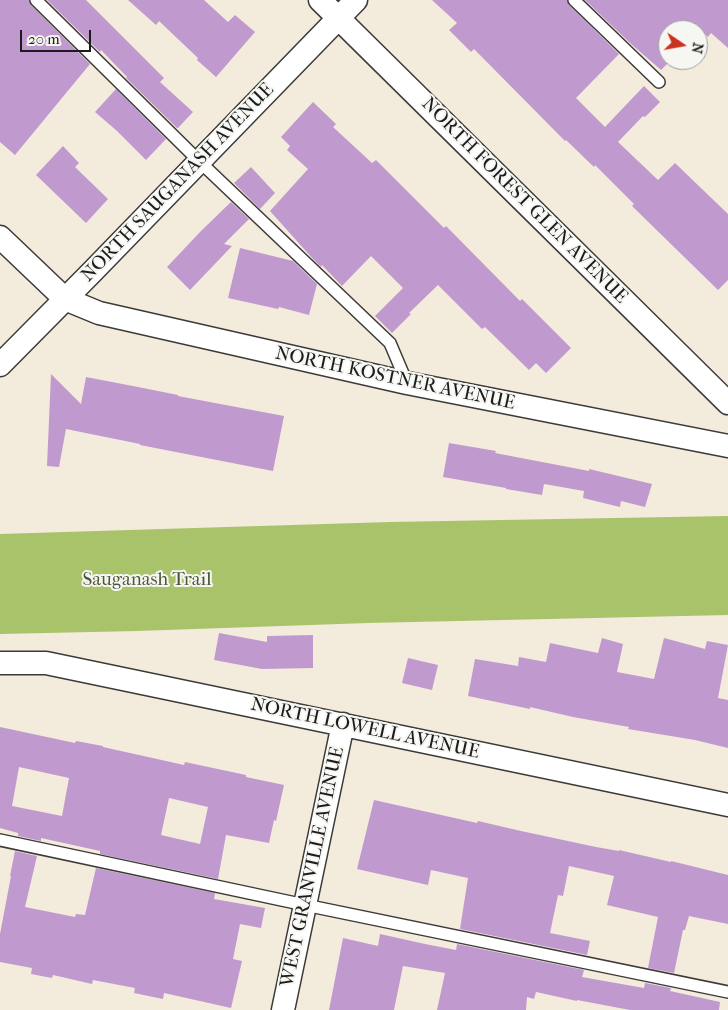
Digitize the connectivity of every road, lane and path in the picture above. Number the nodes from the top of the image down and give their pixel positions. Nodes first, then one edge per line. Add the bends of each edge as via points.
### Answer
1 (36, 0) edge
2 (320, 0) edge
3 (356, 0) edge
4 (574, 0) edge
5 (338, 18) junction
6 (659, 82) dead end
7 (199, 161) junction
8 (0, 237) edge
9 (64, 299) junction
10 (0, 365) edge
11 (407, 383) junction
12 (728, 403) edge
13 (728, 446) edge
14 (0, 663) edge
15 (343, 724) junction
16 (728, 805) edge
17 (0, 840) edge
18 (305, 905) junction
19 (728, 992) edge
20 (282, 1010) edge

1 - 7 lane
2 - 5 street, NORTH FOREST GLEN AVENUE
3 - 5 street, NORTH SAUGANASH AVENUE
4 - 6 lane
5 - 7 street, NORTH SAUGANASH AVENUE
5 - 12 street, NORTH FOREST GLEN AVENUE
7 - 9 street, NORTH SAUGANASH AVENUE
7 - 11 lane via 390,343
8 - 9 street
9 - 10 street, NORTH SAUGANASH AVENUE
9 - 11 street, NORTH KOSTNER AVENUE via 99,313
11 - 13 street, NORTH KOSTNER AVENUE
14 - 15 street, NORTH LOWELL AVENUE via 46,664
15 - 16 street, NORTH LOWELL AVENUE
15 - 18 street, WEST GRANVILLE AVENUE
17 - 18 lane
18 - 19 lane
18 - 20 street, WEST GRANVILLE AVENUE

